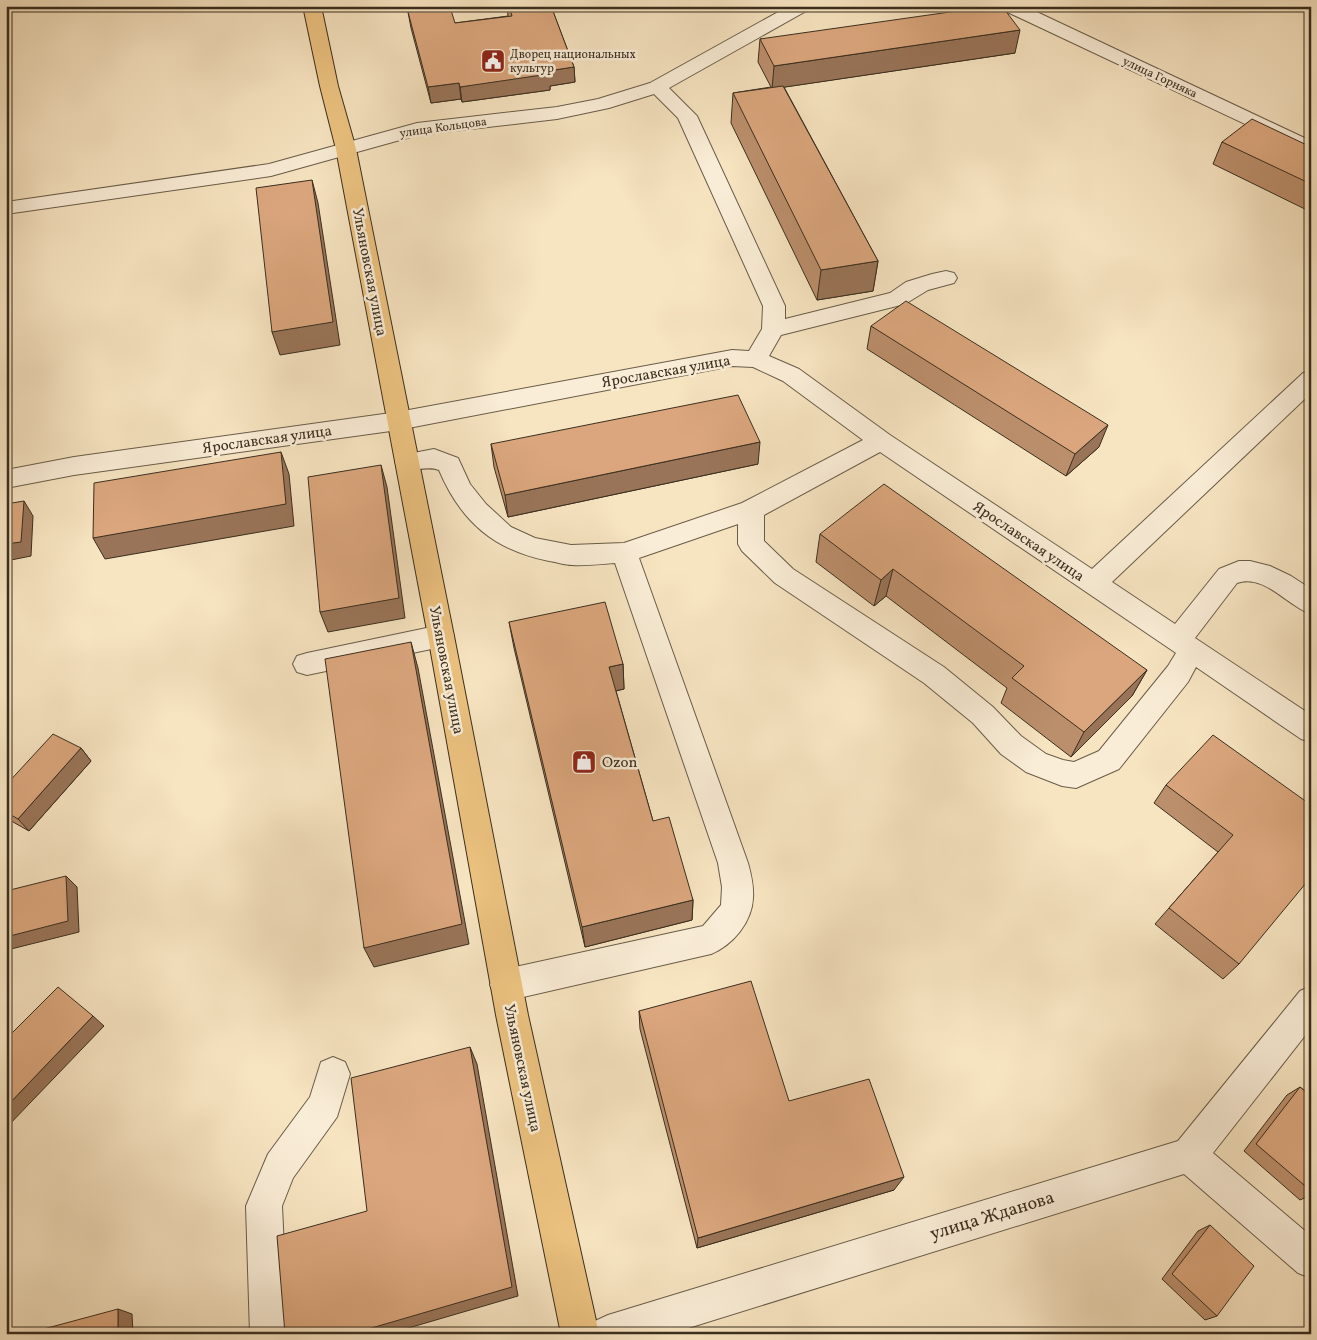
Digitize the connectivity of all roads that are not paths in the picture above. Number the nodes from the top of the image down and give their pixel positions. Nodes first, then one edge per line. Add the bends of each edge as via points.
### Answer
1 (312, 6) edge
2 (802, 6) edge
3 (1009, 6) edge
4 (657, 87) junction
5 (346, 149) junction
6 (1311, 149) edge
7 (6, 208) edge
8 (946, 278) dead end
9 (774, 329) junction
10 (756, 359) junction
11 (1311, 379) edge
12 (398, 421) junction
13 (881, 441) junction
14 (407, 462) junction
15 (6, 479) edge
16 (751, 510) junction
17 (624, 553) junction
18 (1093, 584) junction
19 (1311, 603) edge
20 (441, 636) junction
21 (1185, 645) junction
22 (307, 664) dead end
23 (1311, 730) edge
24 (506, 985) junction
25 (1311, 1002) edge
26 (333, 1074) dead end
27 (1189, 1155) junction
28 (1311, 1260) edge
29 (269, 1334) edge
30 (580, 1334) edge
31 (608, 1334) edge

1 - 5 main road, Ульяновская улица
2 - 4 street, улица Кольцова
3 - 6 street, улица Горняка
4 - 5 street, улица Кольцова via 602,104 557,113 417,129
4 - 9 street via 687,116 774,306
5 - 7 street, улица Кольцова via 271,170
5 - 12 main road, Ульяновская улица
8 - 9 street via 927,281 897,299
9 - 10 street
10 - 12 street, Ярославская улица via 732,358
10 - 13 street, Ярославская улица via 791,374
11 - 18 street
12 - 14 main road, Ульяновская улица
12 - 15 street, Ярославская улица via 74,466
13 - 16 street
13 - 18 street, Ярославская улица
14 - 17 street via 434,458 449,464 459,488 478,511 502,534 530,547 571,555
14 - 20 main road, Ульяновская улица
16 - 17 street
16 - 21 street via 751,544 784,576 934,675 983,715 1011,745 1036,763 1062,773 1076,775 1109,760 1178,674
17 - 24 street via 732,862 739,893 735,914 711,939
18 - 21 street, Ярославская улица
19 - 21 street via 1262,572 1238,571 1228,576
20 - 22 street
20 - 24 main road, Ульяновская улица
21 - 23 street, Ярославская улица
24 - 30 main road, Ульяновская улица
25 - 27 street
26 - 29 street via 325,1106 280,1166 264,1206
27 - 28 street
27 - 31 street, улица Жданова

